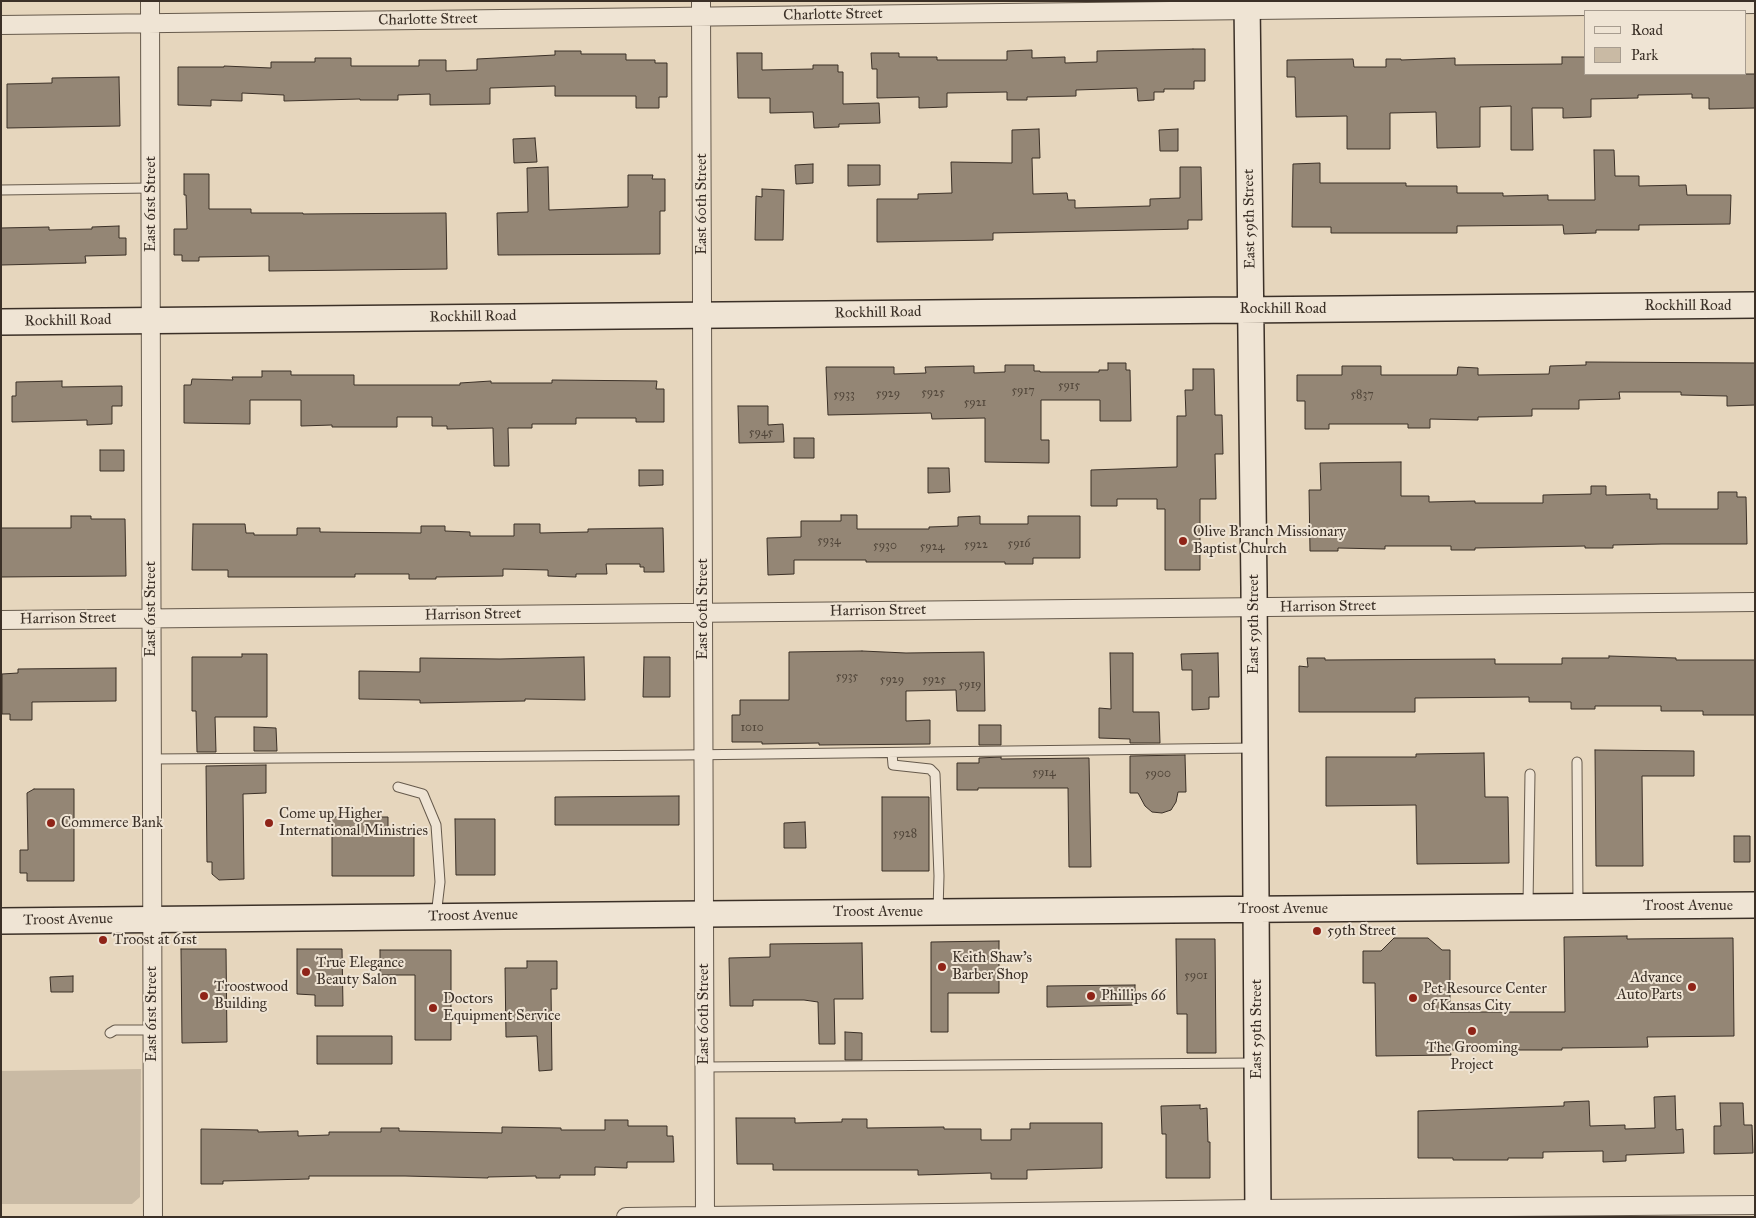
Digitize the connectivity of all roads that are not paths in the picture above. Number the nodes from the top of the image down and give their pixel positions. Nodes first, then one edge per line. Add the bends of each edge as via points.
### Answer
1 (150, 1) edge
2 (1755, 4) edge
3 (1247, 6) edge
4 (701, 9) edge
5 (150, 23) junction
6 (1, 25) edge
7 (151, 188) junction
8 (1, 190) edge
9 (1755, 305) edge
10 (1251, 309) junction
11 (702, 315) junction
12 (151, 320) junction
13 (1, 322) edge
14 (1755, 602) edge
15 (1254, 607) junction
16 (703, 612) junction
17 (152, 618) junction
18 (1, 620) edge
19 (1255, 748) junction
20 (892, 753) junction
21 (704, 755) junction
22 (152, 759) junction
23 (1577, 762) dead end
24 (1530, 774) dead end
25 (398, 787) dead end
26 (1755, 905) edge
27 (1578, 906) junction
28 (1528, 907) junction
29 (1257, 909) junction
30 (938, 912) junction
31 (704, 914) junction
32 (436, 916) junction
33 (152, 919) junction
34 (1, 922) edge
35 (152, 1030) junction
36 (110, 1034) dead end
37 (1257, 1063) junction
38 (705, 1067) junction
39 (1755, 1205) edge
40 (1258, 1213) edge
41 (840, 1215) edge
42 (705, 1216) edge
43 (153, 1217) edge
44 (626, 1217) edge

1 - 5 street, East 61st Street
2 - 3 street, Charlotte Street
3 - 4 street, Charlotte Street
3 - 10 main road, East 59th Street
4 - 5 street, Charlotte Street
4 - 11 street, East 60th Street
5 - 6 street, Charlotte Street
5 - 7 street, East 61st Street
7 - 8 lane
7 - 12 street, East 61st Street
9 - 10 main road, Rockhill Road
10 - 11 main road, Rockhill Road
10 - 15 main road, East 59th Street
11 - 12 main road, Rockhill Road
11 - 16 street, East 60th Street
12 - 13 main road, Rockhill Road
12 - 17 street, East 61st Street
14 - 15 street, Harrison Street
15 - 16 street, Harrison Street
15 - 19 main road, East 59th Street
16 - 17 street, Harrison Street
16 - 21 street, East 60th Street
17 - 18 street, Harrison Street
17 - 22 street, East 61st Street
19 - 20 lane
19 - 29 main road, East 59th Street
20 - 21 lane
20 - 30 lane via 893,765 930,769 936,774
21 - 22 lane
21 - 31 street, East 60th Street
22 - 33 street, East 61st Street
23 - 27 lane
24 - 28 lane
25 - 32 lane via 423,794 436,824 440,882
26 - 27 main road, Troost Avenue
27 - 28 main road, Troost Avenue
28 - 29 main road, Troost Avenue
29 - 30 main road, Troost Avenue
29 - 37 main road, East 59th Street
30 - 31 main road, Troost Avenue
31 - 32 main road, Troost Avenue
31 - 38 street, East 60th Street
32 - 33 main road, Troost Avenue
33 - 34 main road, Troost Avenue
33 - 35 street, East 61st Street
35 - 36 lane via 116,1030
35 - 43 street, East 61st Street
37 - 38 lane
37 - 40 main road, East 59th Street
38 - 42 street, East 60th Street
39 - 40 street
40 - 41 street
41 - 42 street
42 - 44 street

